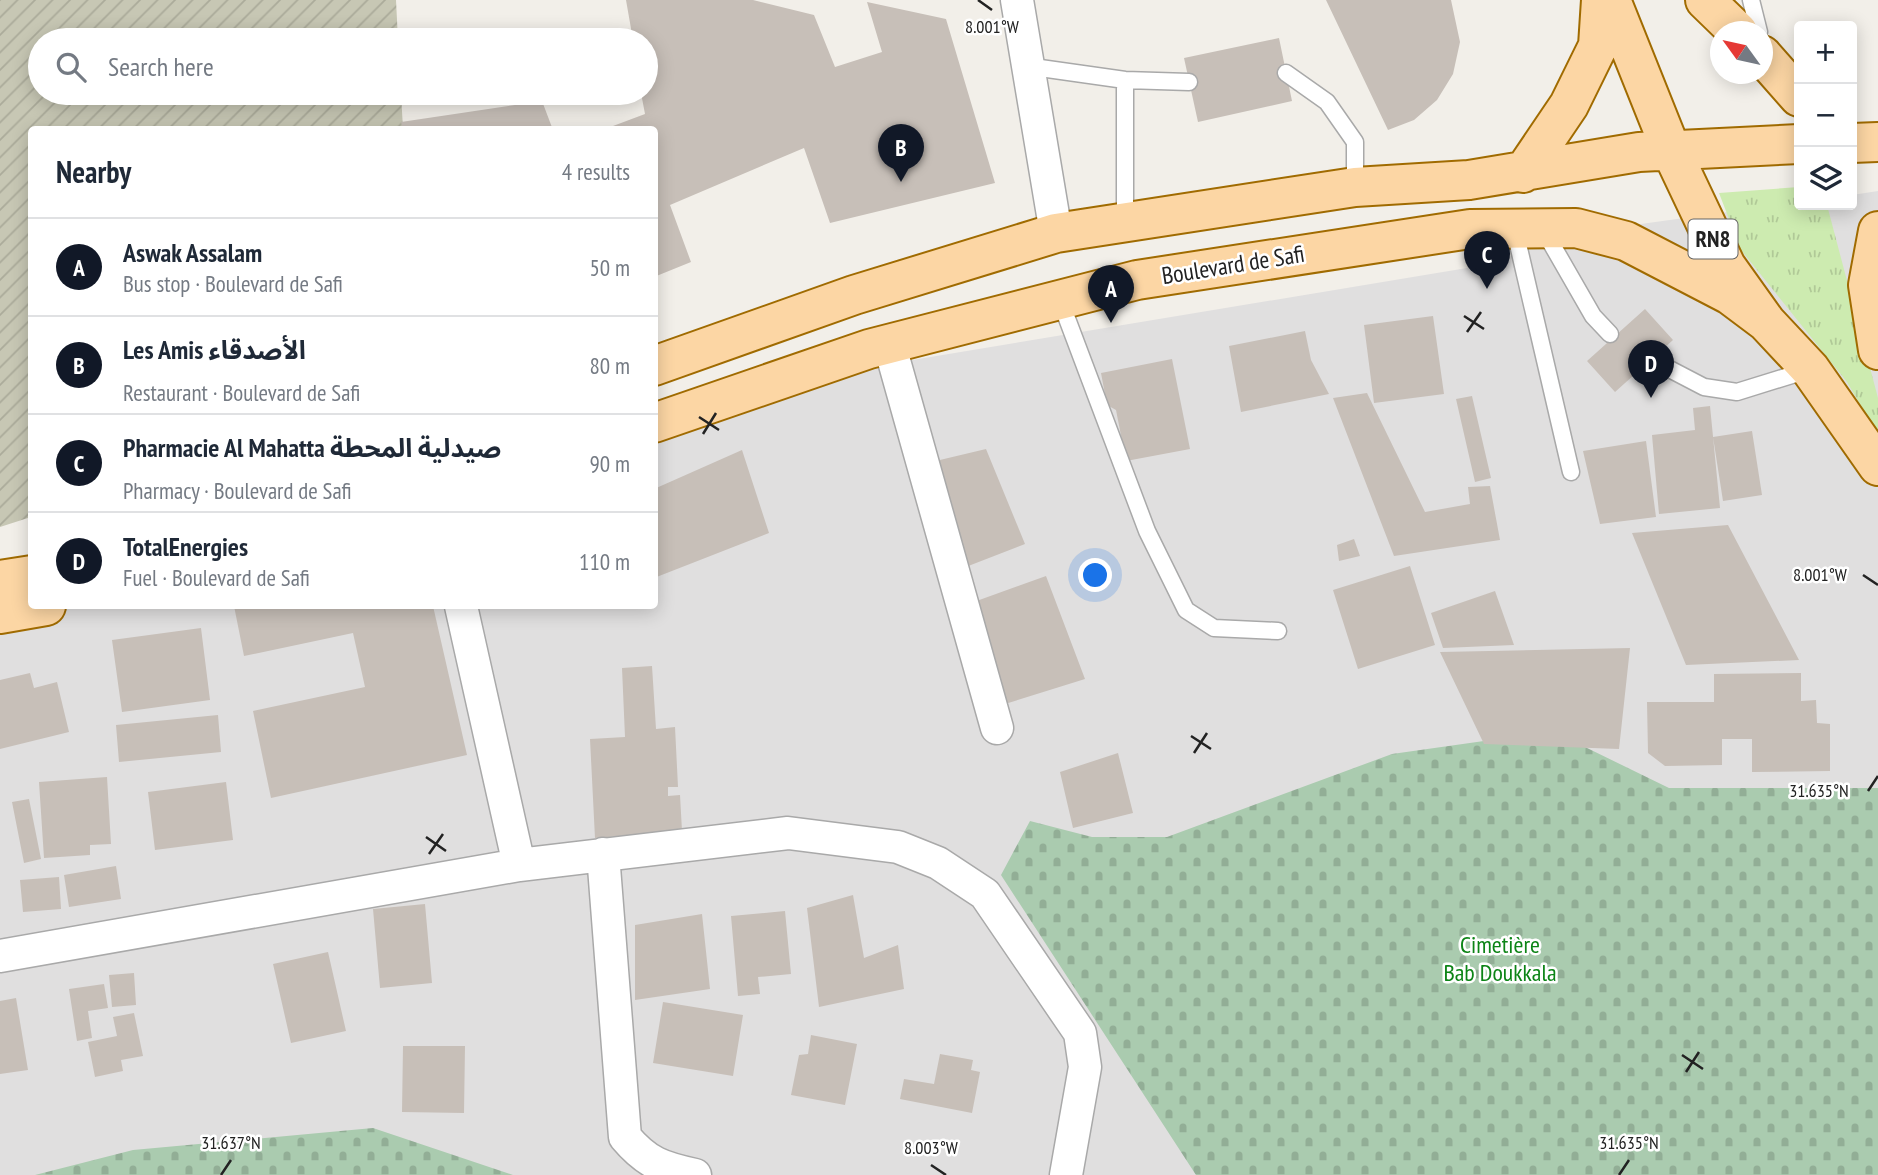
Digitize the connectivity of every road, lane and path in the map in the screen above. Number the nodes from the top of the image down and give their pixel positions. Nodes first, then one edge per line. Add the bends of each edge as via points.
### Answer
1 (1017, 0) edge
2 (1601, 0) edge
3 (1611, 0) edge
4 (1705, 0) edge
5 (1751, 0) edge
6 (1727, 21) edge
7 (1756, 21) edge
8 (1773, 61) edge
9 (1027, 66) junction
10 (1286, 73) dead end
11 (1125, 80) junction
12 (1189, 82) dead end
13 (1794, 90) edge
14 (1878, 142) edge
15 (1857, 143) edge
16 (1794, 144) edge
17 (1671, 150) junction
18 (1523, 173) junction
19 (1355, 187) junction
20 (1125, 221) junction
21 (1528, 227) junction
22 (1878, 231) edge
23 (1056, 233) junction
24 (1137, 280) junction
25 (854, 295) junction
26 (1060, 300) junction
27 (1766, 322) junction
28 (1610, 334) dead end
29 (879, 346) junction
30 (1878, 350) edge
31 (1656, 362) dead end
32 (658, 365) edge
33 (1810, 369) junction
34 (658, 422) edge
35 (1878, 466) edge
36 (1571, 472) dead end
37 (28, 576) edge
38 (0, 580) edge
39 (29, 609) edge
40 (462, 609) edge
41 (0, 614) edge
42 (1278, 631) dead end
43 (997, 727) dead end
44 (603, 854) junction
45 (519, 865) junction
46 (0, 956) edge
47 (695, 1175) edge
48 (1066, 1175) edge

1 - 9 street
2 - 18 main road via 1598,46 1569,106
3 - 17 main road, RN8
4 - 6 main road
5 - 7 lane
8 - 13 main road
9 - 11 lane
9 - 23 street
10 - 19 lane via 1326,102 1355,142
11 - 12 lane
11 - 20 lane
14 - 15 main road
16 - 17 main road
17 - 18 main road
17 - 27 main road, RN8 via 1726,266
18 - 19 main road
19 - 20 main road
20 - 23 main road
20 - 24 main road
21 - 24 main road, Boulevard de Safi via 1470,229
21 - 27 main road, Boulevard de Safi via 1576,228 1626,241 1730,295
21 - 28 lane
21 - 36 lane
22 - 30 main road via 1868,285
23 - 25 main road
24 - 26 main road, Boulevard de Safi
25 - 29 main road
25 - 32 main road
26 - 29 main road, Boulevard de Safi
26 - 42 lane via 1147,531 1186,610 1214,628
27 - 33 main road, RN8
29 - 34 main road, Boulevard de Safi
29 - 43 street
31 - 33 lane via 1704,387 1737,392
33 - 35 main road, RN8
37 - 38 main road
39 - 41 main road
40 - 45 street
44 - 45 street
44 - 47 street via 625,1137 660,1167
44 - 48 street via 788,833 898,847 938,863 985,894 1080,1032 1085,1067
45 - 46 street

